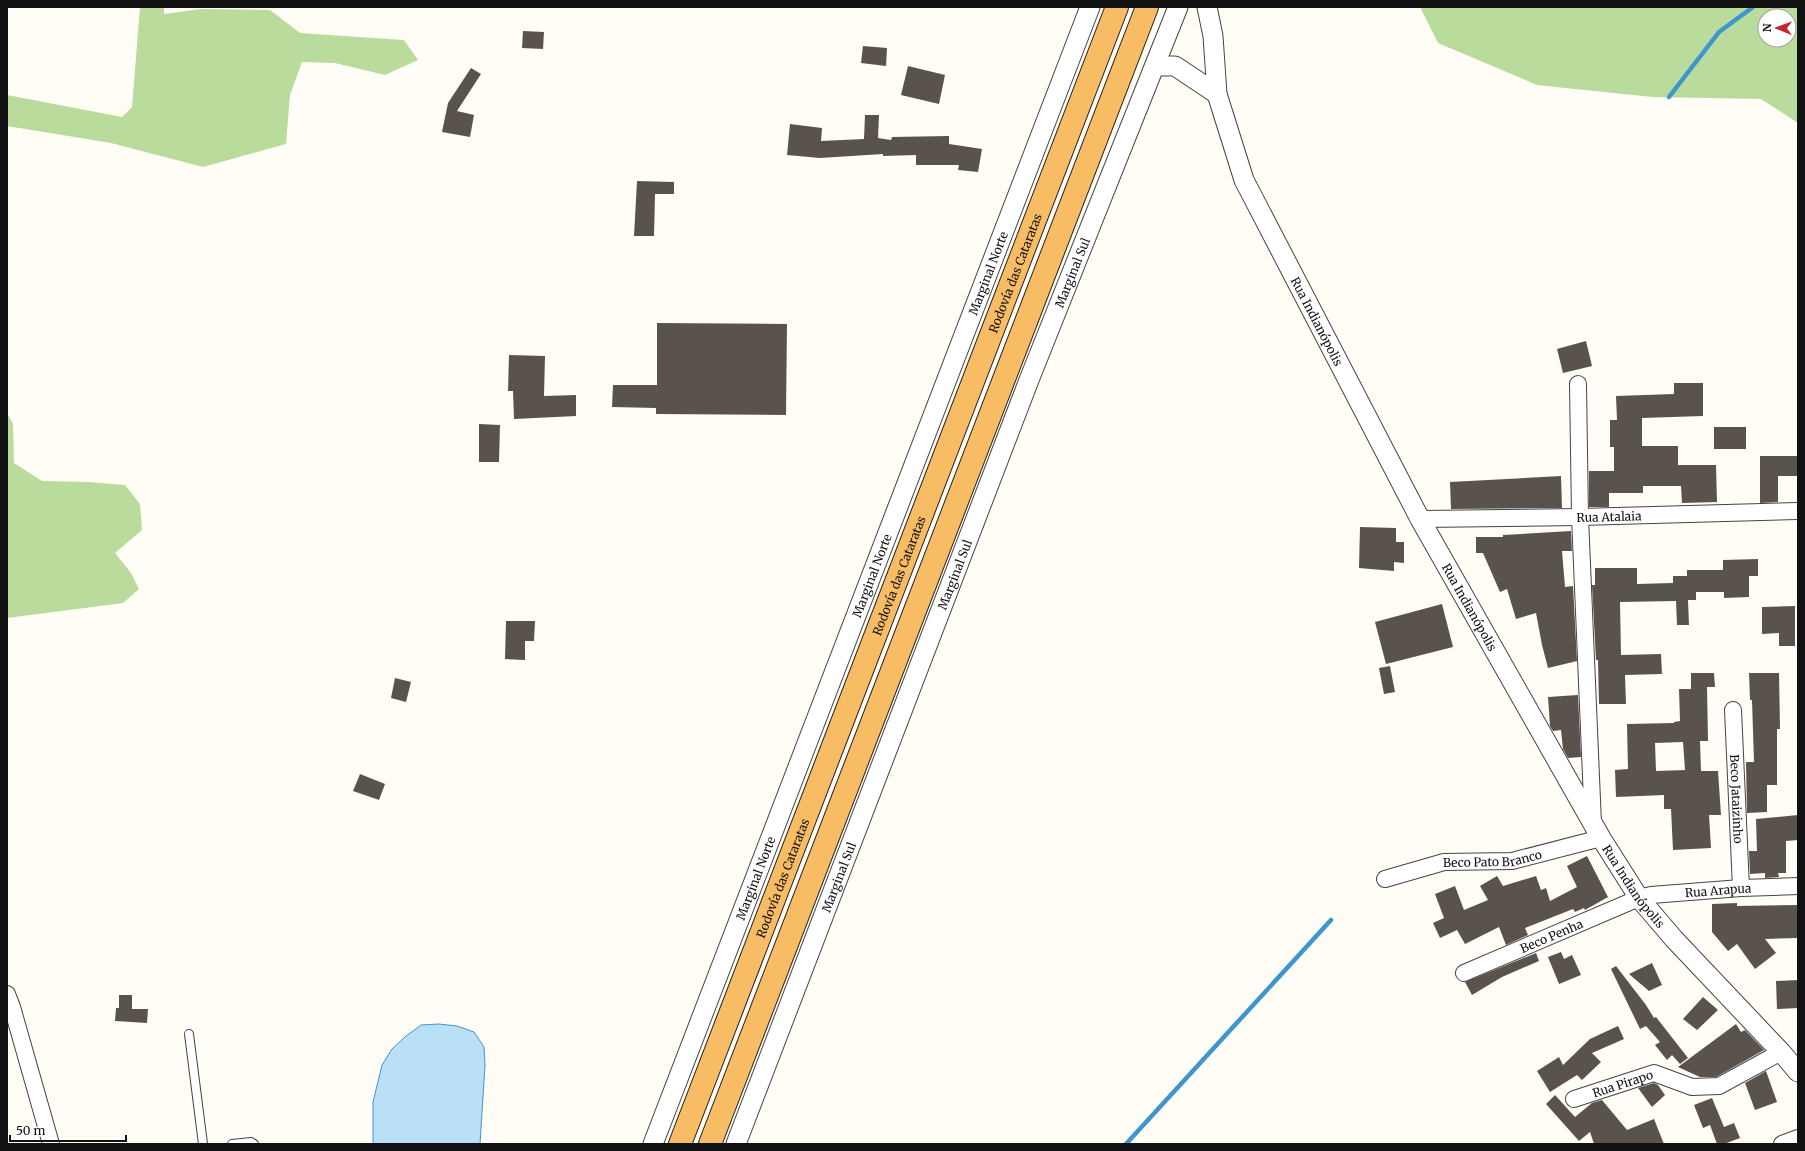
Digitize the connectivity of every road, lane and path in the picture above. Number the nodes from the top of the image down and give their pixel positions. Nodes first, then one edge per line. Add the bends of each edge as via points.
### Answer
1 (1090, 7) edge
2 (1103, 7) edge
3 (1117, 7) edge
4 (1147, 7) edge
5 (1178, 7) edge
6 (1207, 7) edge
7 (1094, 66) junction
8 (1156, 66) junction
9 (1217, 94) junction
10 (1578, 384) dead end
11 (1798, 511) edge
12 (1580, 517) junction
13 (1420, 518) junction
14 (1733, 710) dead end
15 (1597, 831) junction
16 (1385, 879) dead end
17 (1798, 886) edge
18 (1741, 888) junction
19 (1639, 898) junction
20 (1464, 973) dead end
21 (9, 1003) edge
22 (189, 1034) dead end
23 (1781, 1052) junction
24 (1798, 1072) edge
25 (1574, 1099) dead end
26 (1798, 1138) edge
27 (51, 1144) edge
28 (203, 1144) edge
29 (232, 1144) edge
30 (254, 1144) edge
31 (653, 1144) edge
32 (680, 1144) edge
33 (710, 1144) edge
34 (736, 1144) edge
35 (1782, 1144) edge

1 - 31 street, Marginal Norte
2 - 7 highway
3 - 7 highway, Rodovía das Cataratas
4 - 33 highway
5 - 8 street, Marginal Sul
6 - 9 street, Rua Indianópolis via 1213,36
7 - 32 highway, Rodovía das Cataratas
8 - 9 street via 1175,66
8 - 34 street, Marginal Sul via 1026,387
9 - 13 street, Rua Indianópolis via 1244,180
10 - 12 street
11 - 12 street, Rua Atalaia
12 - 13 street, Rua Atalaia
12 - 15 street
13 - 15 street, Rua Indianópolis
14 - 18 street, Beco Jataizinho
15 - 16 street, Beco Pato Branco via 1512,861 1444,862
15 - 19 street, Rua Indianópolis
17 - 18 street, Rua Arapua
18 - 19 street, Rua Arapua
19 - 20 street, Beco Penha
19 - 23 street, Rua Indianópolis via 1674,939
21 - 27 street
22 - 28 lane
23 - 24 street, Rua Indianópolis
23 - 25 street, Rua Pirapo via 1718,1086 1692,1087 1654,1073
26 - 35 street
29 - 30 lane

